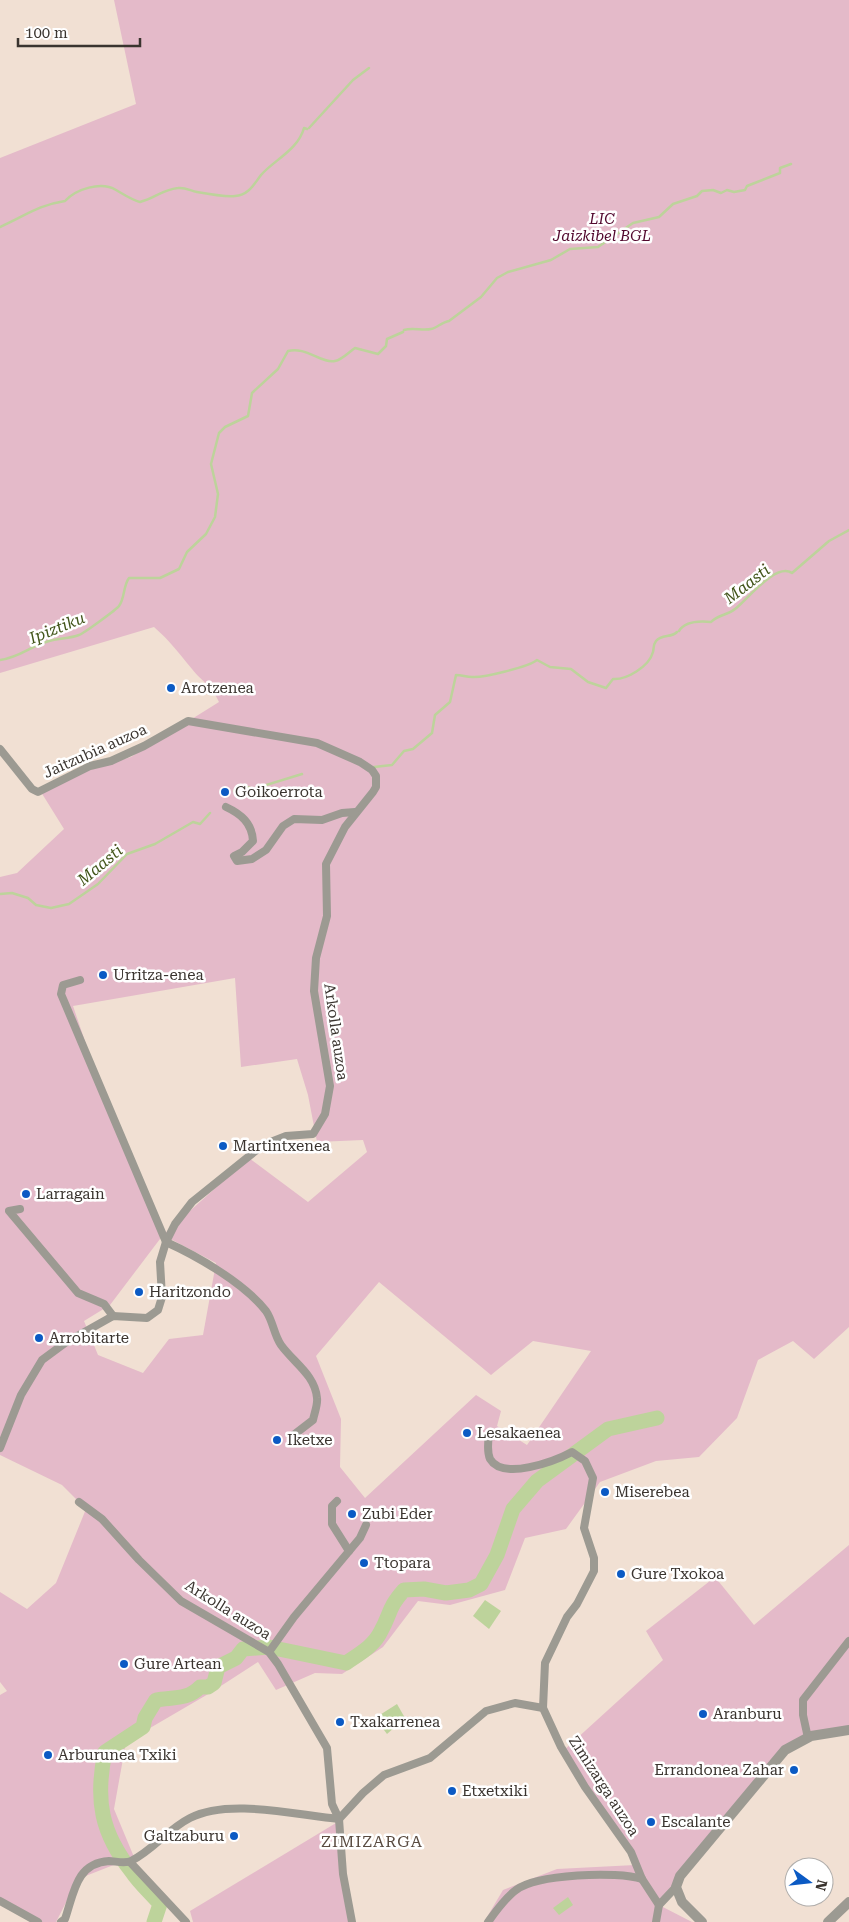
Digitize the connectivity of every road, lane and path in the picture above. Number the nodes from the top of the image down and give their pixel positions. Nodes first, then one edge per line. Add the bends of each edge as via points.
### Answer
1 (188, 721) joint
2 (0, 749) edge
3 (226, 807) dead end
4 (356, 812) junction
5 (80, 980) dead end
6 (20, 1209) dead end
7 (166, 1242) junction
8 (114, 1316) junction
9 (489, 1435) dead end
10 (291, 1437) dead end
11 (0, 1448) edge
12 (337, 1501) dead end
13 (79, 1502) dead end
14 (366, 1525) dead end
15 (349, 1552) junction
16 (849, 1641) edge
17 (272, 1648) junction
18 (543, 1708) junction
19 (849, 1730) edge
20 (808, 1738) junction
21 (339, 1819) junction
22 (130, 1862) junction
23 (642, 1879) junction
24 (676, 1887) junction
25 (0, 1901) edge
26 (849, 1902) edge
27 (659, 1905) junction
28 (38, 1922) edge
29 (61, 1922) edge
30 (186, 1922) edge
31 (352, 1922) edge
32 (488, 1922) edge
33 (656, 1922) edge
34 (702, 1922) edge
35 (828, 1922) edge

1 - 2 street, Jaitzubia auzoa via 144,746 111,761 90,766 38,792 32,789
1 - 4 street, Arkolla auzoa via 317,743 360,762 376,776 376,787
3 - 4 street via 242,815 252,831 253,841 234,856 237,861 252,859 266,850 283,826 294,820 322,820
4 - 7 street, Arkolla auzoa via 326,864 328,916 316,958 314,991 330,1086 325,1114 313,1134 286,1136 263,1145 220,1178 192,1202
5 - 7 street via 63,984 60,994
6 - 8 street via 9,1211 78,1293 104,1304
7 - 8 street, Arkolla auzoa via 160,1262 162,1297 158,1310 147,1318
7 - 10 street via 199,1258 248,1294 266,1311 280,1344 310,1377 317,1398 313,1420
8 - 11 street, Arkolla auzoa via 89,1328 42,1360 21,1395
9 - 18 street, Zimizarga auzoa via 490,1458 497,1466 523,1468 553,1462 572,1452 585,1461 593,1478 584,1528 594,1558 594,1572 545,1663
12 - 15 street via 332,1506 332,1524
13 - 17 street, Arkolla auzoa via 102,1519 181,1601
14 - 15 street, Arkolla auzoa
15 - 17 street, Arkolla auzoa
16 - 20 street via 803,1700
17 - 21 street via 327,1748 332,1804
18 - 21 street via 515,1703 486,1712 430,1758 384,1775
18 - 23 street, Zimizarga auzoa via 561,1747 631,1852
19 - 20 street
20 - 24 street via 785,1750 692,1860
21 - 22 street via 234,1808 214,1809 169,1831
21 - 31 street via 343,1874
22 - 29 street via 94,1863 82,1872 65,1919
22 - 30 street
23 - 27 street, Zimizarga auzoa
23 - 32 street via 627,1874 562,1876 535,1882 517,1888
24 - 27 street
24 - 34 street via 682,1902
25 - 28 street
26 - 35 street
27 - 33 street

